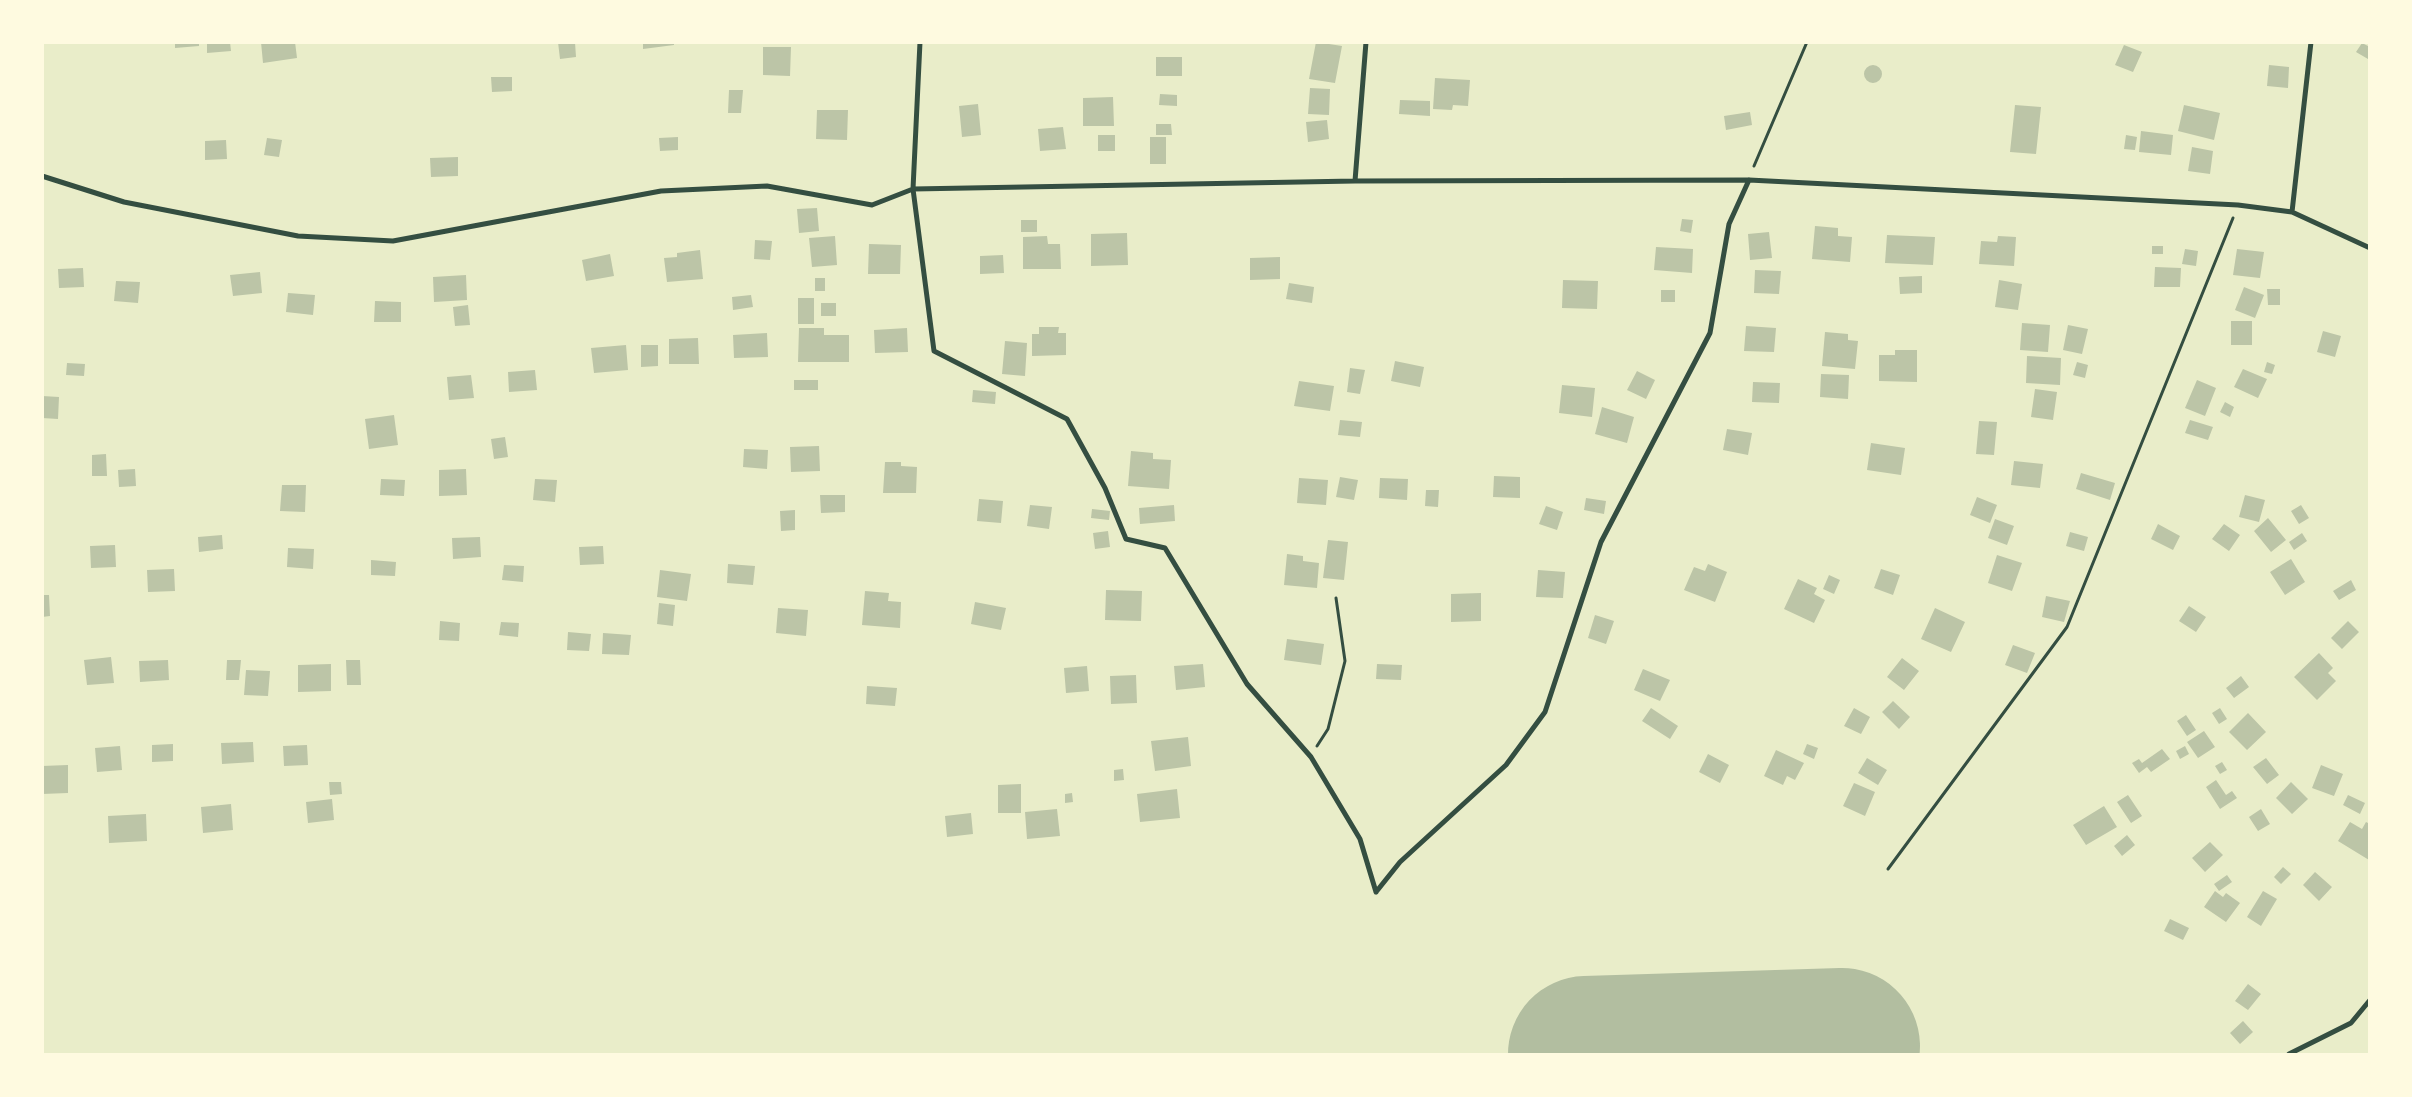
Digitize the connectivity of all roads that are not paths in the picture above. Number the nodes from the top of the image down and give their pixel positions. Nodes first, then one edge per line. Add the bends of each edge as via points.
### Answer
1 (920, 42) edge
2 (1366, 42) edge
3 (2311, 42) edge
4 (42, 176) edge
5 (1749, 180) junction
6 (1355, 181) junction
7 (913, 189) junction
8 (2292, 212) junction
9 (2370, 248) edge
10 (2370, 1000) edge
11 (2289, 1054) edge

1 - 7 street
2 - 6 street
3 - 8 street
4 - 7 street via 124,202 298,236 393,241 661,191 767,186 872,205
5 - 6 street
5 - 7 street via 1729,224 1710,333 1601,542 1545,712 1506,766 1400,862 1376,892 1360,839 1310,757 1247,684 1165,548 1126,539 1105,488 1067,419 934,351
5 - 8 street via 2238,205
6 - 7 street
8 - 9 street
10 - 11 street via 2351,1023

